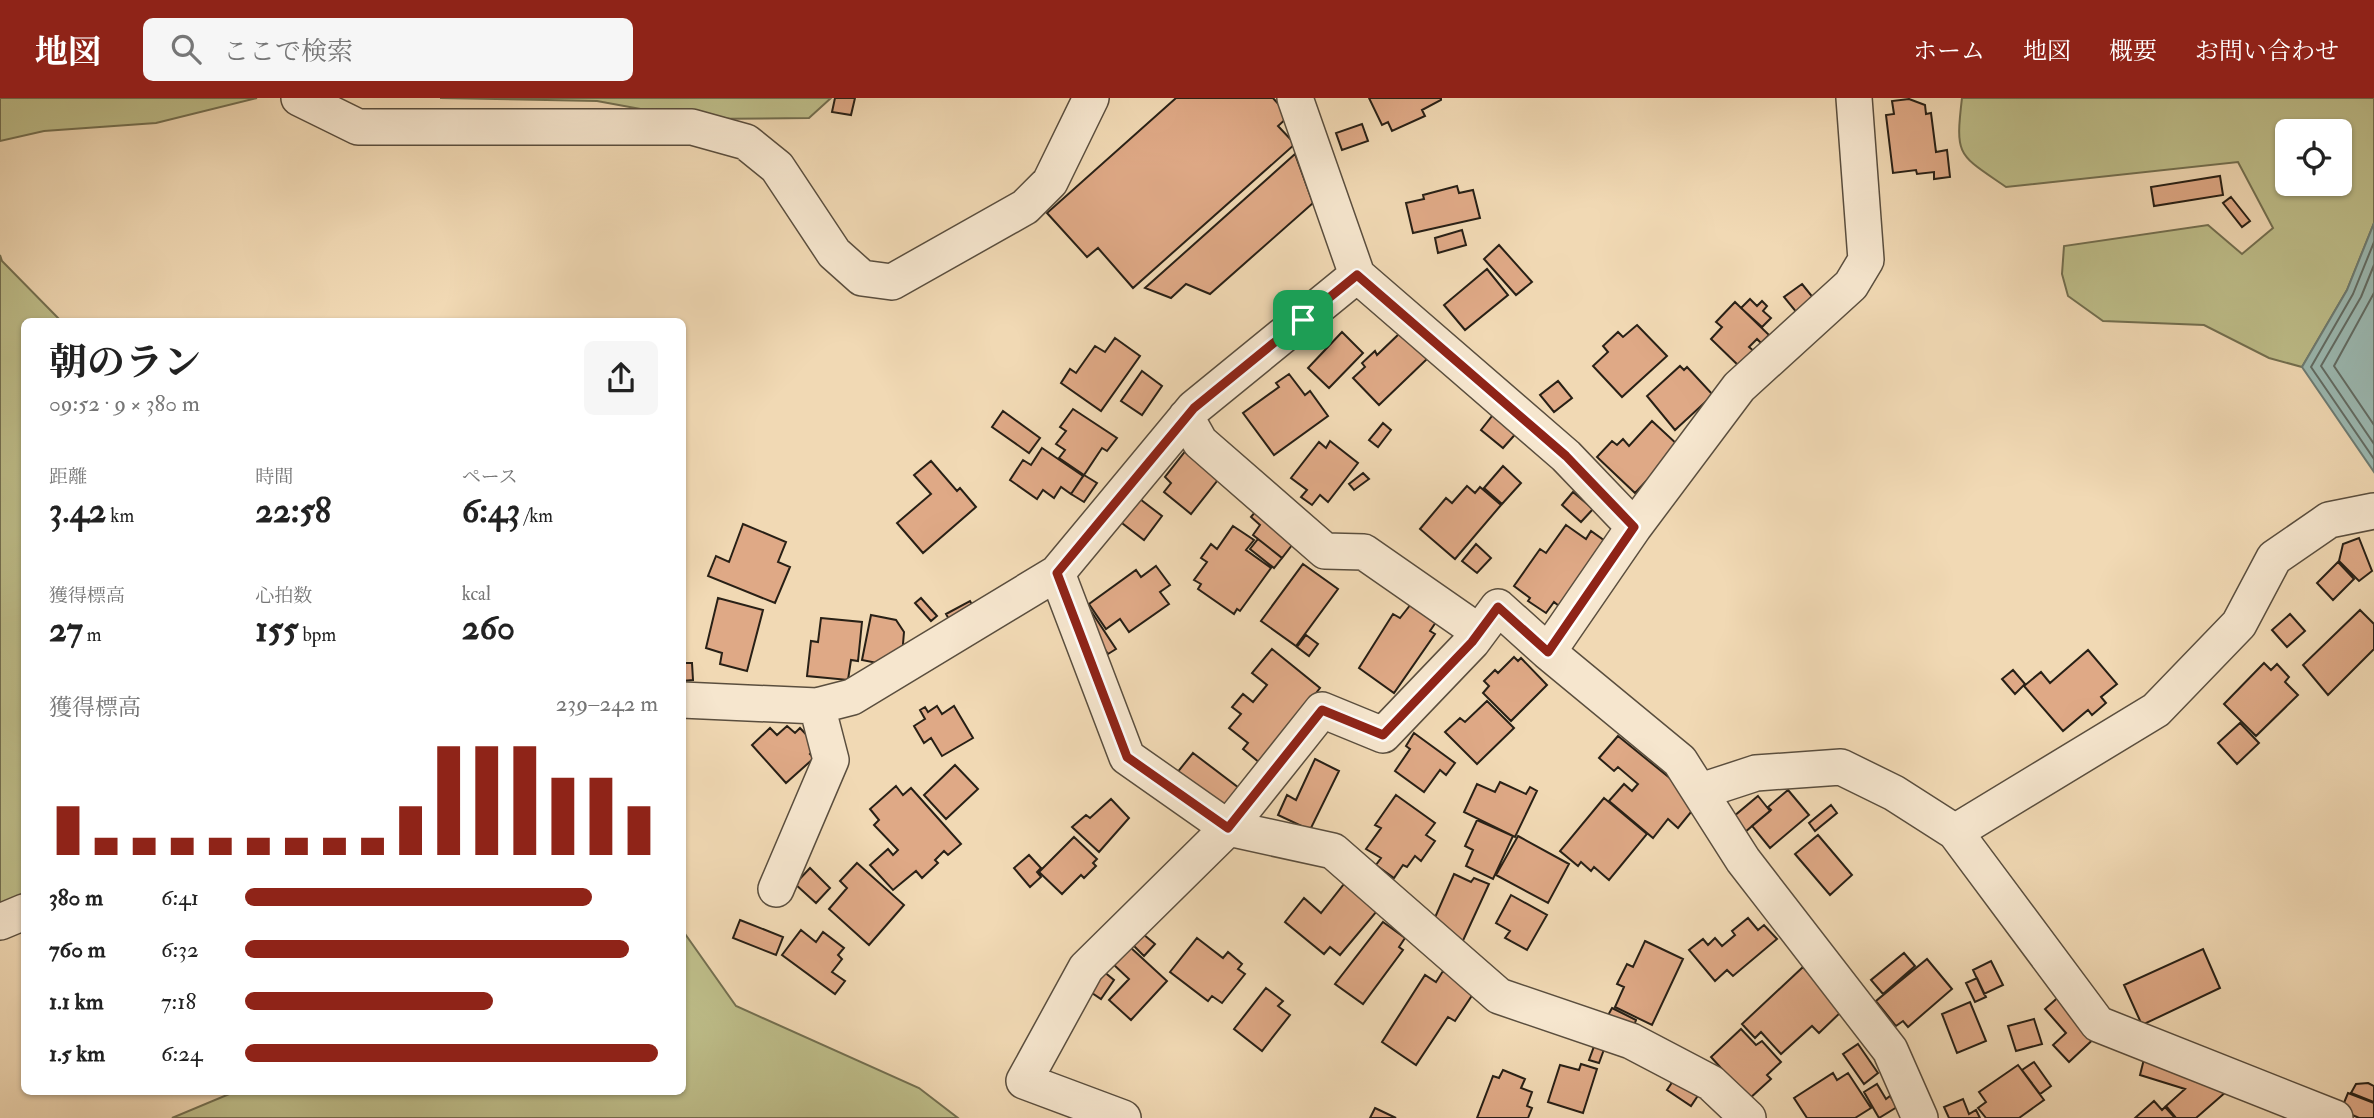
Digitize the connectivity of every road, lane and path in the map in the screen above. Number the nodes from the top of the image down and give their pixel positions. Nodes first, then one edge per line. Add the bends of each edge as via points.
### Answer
1 (299, 98) edge
2 (1091, 98) edge
3 (1295, 98) edge
4 (1854, 98) edge
5 (1357, 275) junction
6 (1186, 418) junction
7 (2374, 511) edge
8 (1634, 527) junction
9 (1057, 573) junction
10 (1479, 632) junction
11 (1548, 652) junction
12 (686, 700) edge
13 (817, 706) junction
14 (1701, 791) junction
15 (1228, 828) junction
16 (1955, 832) junction
17 (776, 889) dead end
18 (21, 913) edge
19 (0, 922) edge
20 (1123, 1118) edge
21 (1748, 1118) edge
22 (1920, 1118) edge
23 (2335, 1118) edge

1 - 2 street via 358,127 692,127 746,142 777,167 834,253 862,278 892,282 1026,207 1050,182
3 - 5 street
4 - 8 street via 1866,260 1851,285 1739,387
5 - 6 street
5 - 8 street via 1566,456
6 - 9 street
6 - 10 street via 1200,442 1325,551 1364,552
7 - 16 street via 2329,520 2274,558 2239,624 2156,710
8 - 11 street
9 - 13 street via 852,696
9 - 15 street via 1127,757
10 - 11 street via 1498,607
10 - 15 street via 1383,735 1322,710
11 - 14 street via 1680,761
12 - 13 street
13 - 17 street via 831,760
14 - 16 street via 1756,774 1841,767 1894,793
14 - 22 street via 1743,860 1890,1050
15 - 20 street via 1086,968 1024,1081
15 - 21 street via 1333,851 1499,996 1631,1041 1711,1083
16 - 23 street via 2098,1024
18 - 19 street

